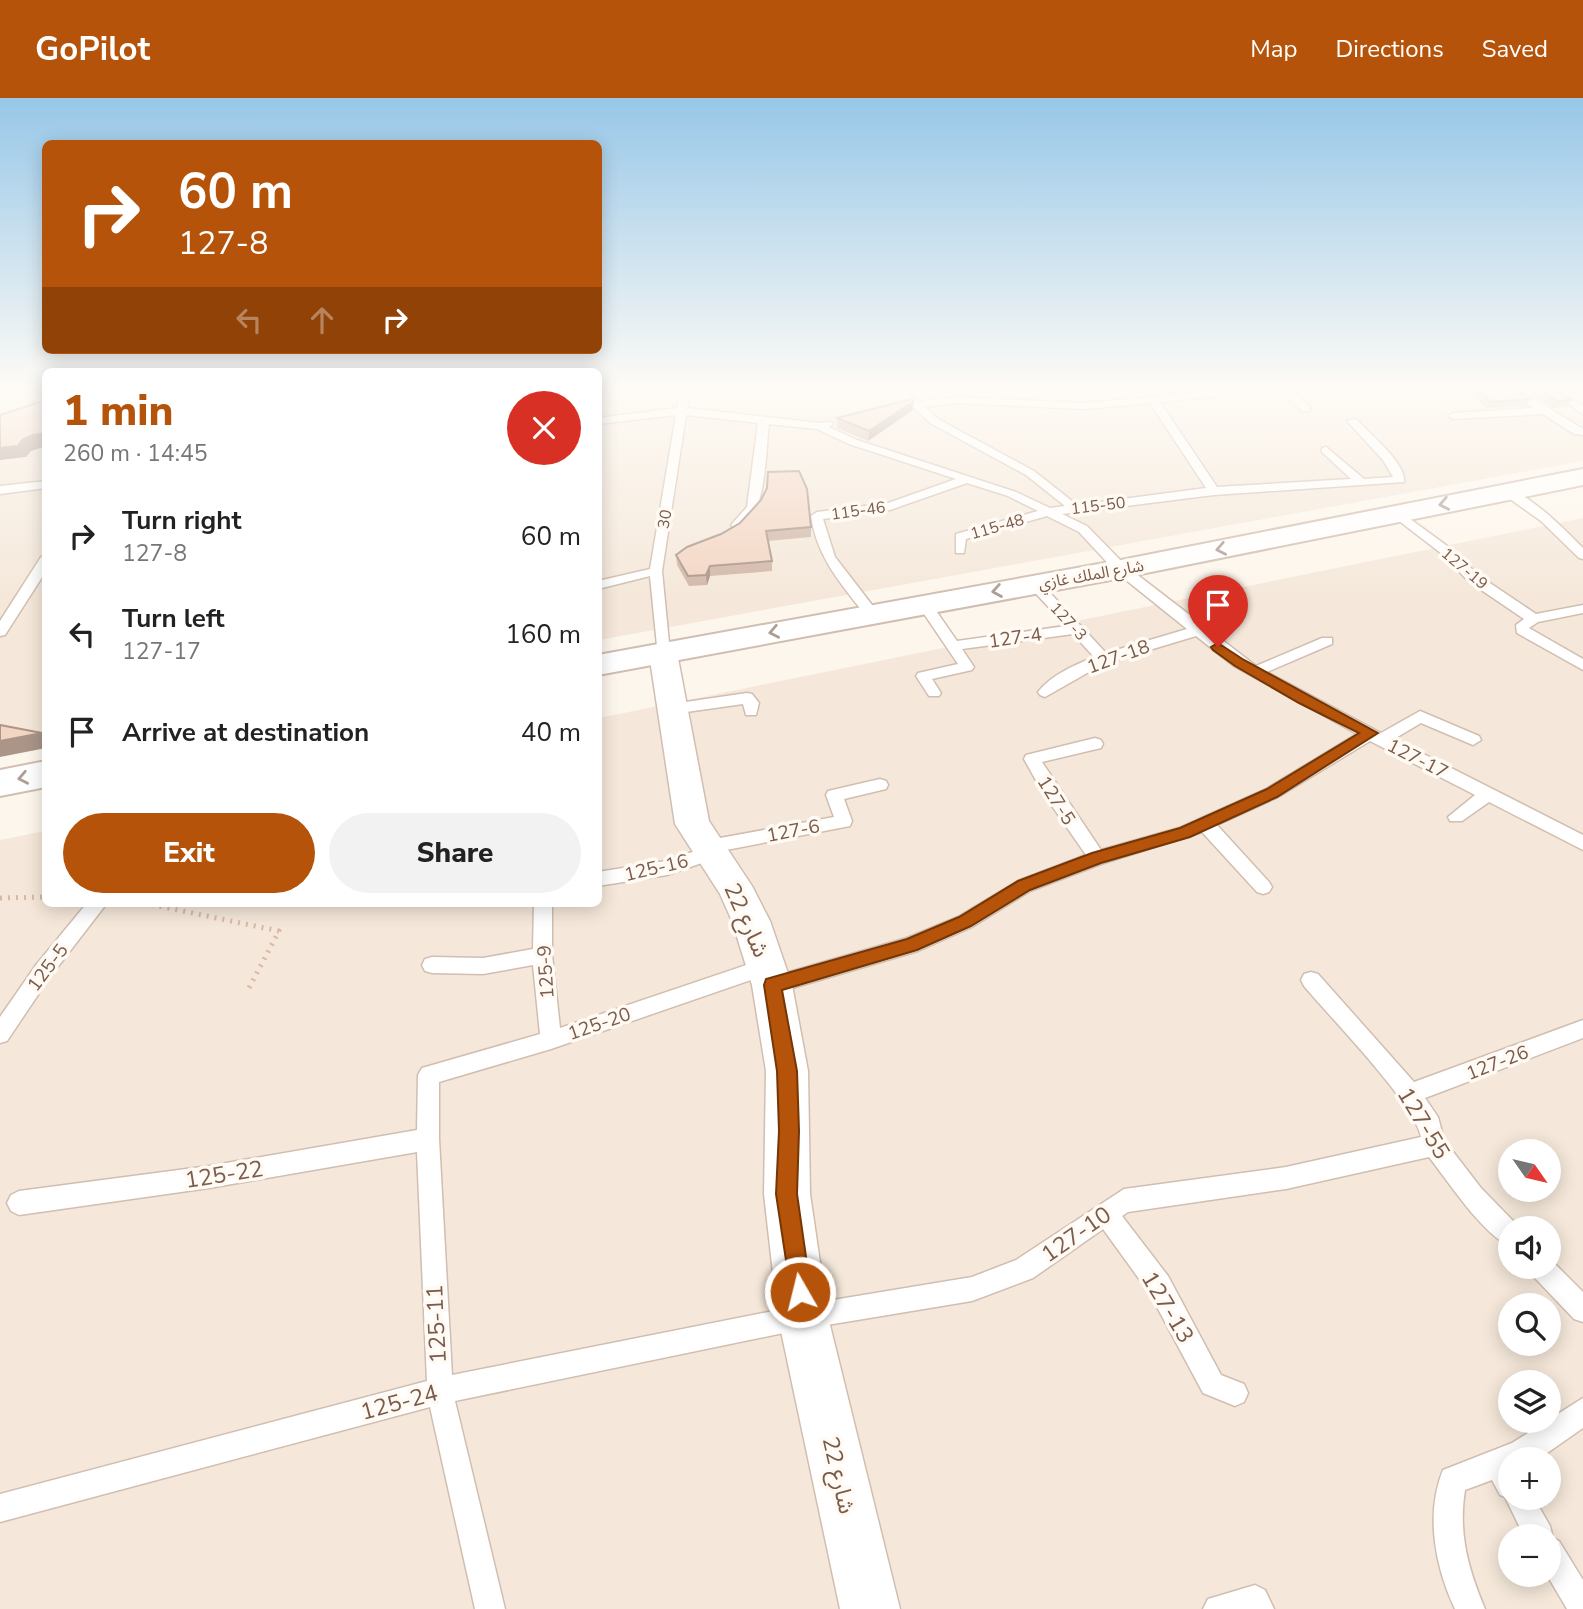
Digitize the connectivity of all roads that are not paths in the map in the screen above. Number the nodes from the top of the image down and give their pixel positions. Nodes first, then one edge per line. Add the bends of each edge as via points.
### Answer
1 (676, 456) edge
2 (760, 456) edge
3 (895, 456) edge
4 (999, 456) edge
5 (1189, 456) edge
6 (1332, 456) edge
7 (1385, 456) edge
8 (1583, 477) edge
9 (968, 479) junction
10 (1362, 483) junction
11 (42, 485) edge
12 (0, 490) edge
13 (1214, 491) junction
14 (1507, 492) junction
15 (1074, 508) junction
16 (1048, 512) junction
17 (1398, 514) junction
18 (727, 532) edge
19 (960, 550) dead end
20 (1583, 555) edge
21 (661, 562) junction
22 (42, 566) edge
23 (1121, 569) junction
24 (602, 584) edge
25 (1035, 584) junction
26 (18, 604) junction
27 (925, 605) junction
28 (0, 606) edge
29 (1583, 609) edge
30 (872, 614) junction
31 (1534, 619) junction
32 (1077, 629) junction
33 (1196, 631) junction
34 (0, 632) edge
35 (1326, 641) dead end
36 (953, 646) junction
37 (663, 653) junction
38 (1103, 657) junction
39 (602, 664) edge
40 (1583, 665) edge
41 (1255, 672) junction
42 (1045, 692) dead end
43 (933, 693) dead end
44 (673, 709) junction
45 (751, 711) dead end
46 (1376, 736) junction
47 (1473, 740) dead end
48 (1095, 744) dead end
49 (42, 775) edge
50 (0, 783) edge
51 (880, 785) dead end
52 (1488, 794) junction
53 (1456, 817) dead end
54 (1204, 823) junction
55 (1583, 843) edge
56 (711, 849) junction
57 (1097, 858) junction
58 (602, 878) edge
59 (1263, 887) dead end
60 (95, 907) edge
61 (543, 907) edge
62 (542, 955) junction
63 (432, 965) dead end
64 (770, 975) junction
65 (1311, 980) dead end
66 (1583, 1029) edge
67 (0, 1034) edge
68 (551, 1040) junction
69 (429, 1075) joint
70 (1410, 1094) junction
71 (428, 1139) junction
72 (1434, 1145) junction
73 (19, 1203) dead end
74 (1105, 1213) junction
75 (1498, 1222) edge
76 (1553, 1279) edge
77 (1583, 1310) edge
78 (803, 1317) junction
79 (440, 1391) junction
80 (1235, 1394) dead end
81 (1583, 1411) edge
82 (1539, 1447) edge
83 (1498, 1476) edge
84 (0, 1508) edge
85 (1561, 1570) edge
86 (1583, 1608) edge
87 (490, 1609) edge
88 (870, 1609) edge
89 (1218, 1609) edge
90 (1259, 1609) edge
91 (1471, 1609) edge

1 - 21 lane, 30
2 - 18 lane via 753,508
3 - 9 lane, 127-17
4 - 15 lane via 1030,472
5 - 13 lane
6 - 10 lane
7 - 10 lane, 115-50 via 1400,480
8 - 14 street, شارع الملك غازي
9 - 16 lane, 127-17
9 - 30 lane, 115-46 via 890,506 817,516 825,554
10 - 13 lane, 115-50
11 - 12 lane
13 - 15 lane, 115-50
14 -> 17 street, شارع الملك غازي
14 - 20 lane via 1545,518
15 - 16 lane, 115-50
16 - 19 lane, 115-48 via 960,537
16 - 23 lane, 127-17 via 1083,529
17 -> 23 street, شارع الملك غازي
17 - 31 lane, 127-19 via 1473,578
21 - 24 lane
21 - 37 lane, 30
22 - 26 lane
23 - 25 street, شارع الملك غازي
23 - 33 lane, 127-17
25 -> 27 street, شارع الملك غازي
25 - 32 lane, 127-3
26 - 28 lane
26 - 34 lane
27 - 30 street, شارع الملك غازي
27 - 36 lane
29 - 31 lane
30 -> 37 street, شارع الملك غازي
31 - 40 lane via 1522,630
32 - 36 lane, 127-4
32 - 38 lane, 127-3
33 - 38 lane, 127-18
33 - 41 lane, 127-17
35 - 41 lane
36 - 43 lane via 967,667 922,676
37 - 39 street, شارع الملك غازي
37 - 44 street, شارع 22
38 - 42 lane, 127-18
41 - 46 lane, 127-17
44 - 45 lane via 747,698
44 - 56 street, شارع 22 via 692,824
46 - 47 lane, 125-20 via 1420,716
46 - 52 lane, 127-17
46 - 54 lane, 125-20 via 1272,793
48 - 57 lane, 127-5 via 1032,759
49 -> 50 street
51 - 56 lane, 127-6 via 834,794 844,821
52 - 53 lane
52 - 55 lane, 127-17
54 - 57 lane, 125-20
54 - 59 lane
56 - 58 lane, 125-16 via 667,868
56 - 64 street, شارع 22 via 751,921
57 - 64 lane, 125-20 via 1024,886 965,922 911,945
60 - 67 lane, 125-5
61 - 62 lane, 125-9
62 - 63 lane via 483,966
62 - 68 lane, 125-9
64 - 68 lane, 125-20
64 - 78 street, شارع 22 via 787,1071 787,1194
65 - 70 lane, 127-55
66 - 70 lane, 127-26
68 - 69 lane, 125-20
69 - 71 lane, 125-11
70 - 72 lane, 127-55 via 1430,1124
71 - 73 lane, 125-22 via 209,1177
71 - 79 lane, 125-11
72 - 74 lane, 127-10 via 1286,1178 1124,1200
72 - 75 lane, 127-55
74 - 78 lane, 127-10 via 1024,1269 972,1289
74 - 80 lane, 127-13 via 1159,1285 1212,1384
76 - 77 lane
78 - 79 lane, 125-24
78 - 88 street, شارع 22
79 - 84 lane, 125-24
79 - 87 lane, 125-11
81 - 82 lane
83 - 91 lane via 1453,1480 1447,1509 1449,1550
85 - 86 lane
89 - 90 lane via 1255,1600

